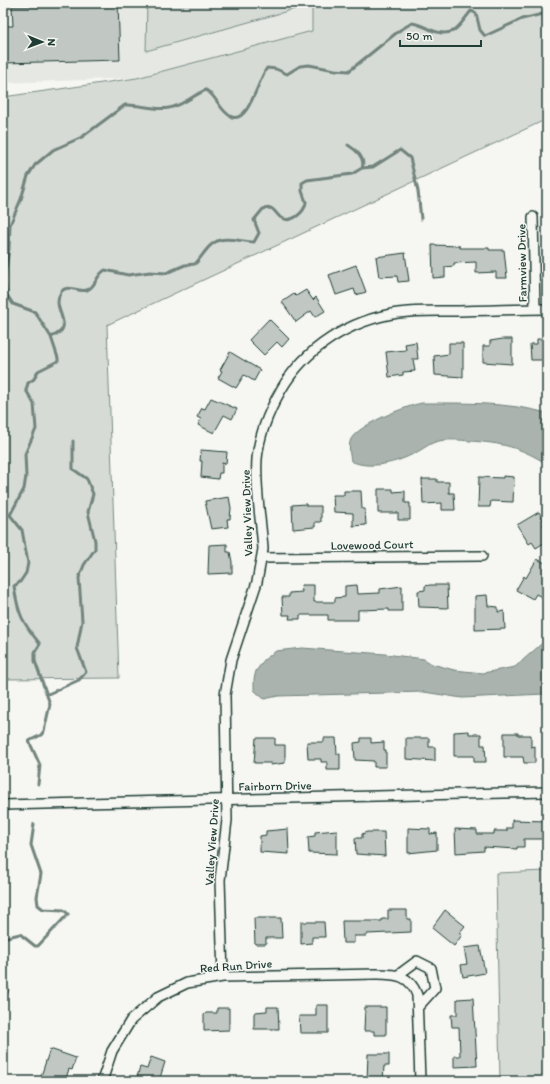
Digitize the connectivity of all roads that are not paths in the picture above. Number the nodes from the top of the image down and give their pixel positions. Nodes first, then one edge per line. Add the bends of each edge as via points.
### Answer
1 (533, 217) dead end
2 (536, 309) junction
3 (547, 309) edge
4 (482, 556) dead end
5 (262, 558) junction
6 (547, 792) edge
7 (227, 800) junction
8 (3, 805) edge
9 (223, 977) junction
10 (402, 977) junction
11 (418, 1007) junction
12 (102, 1081) edge
13 (420, 1081) edge

1 - 2 street, Farmview Drive
2 - 3 street, Valley View Drive
2 - 5 street, Valley View Drive via 387,315 364,321 345,330 309,355 285,382 272,406 260,439 256,479
4 - 5 street, Lovewood Court
5 - 7 street, Valley View Drive via 226,681 224,706
6 - 7 street, Fairborn Drive
7 - 8 street, Fairborn Drive
7 - 9 street, Valley View Drive via 220,880
9 - 10 street, Red Run Drive
9 - 12 street, Red Run Drive via 186,983 158,997 145,1007 122,1033 112,1051
10 - 11 street via 414,987
10 - 11 street via 417,961 431,968 435,988
11 - 13 street

